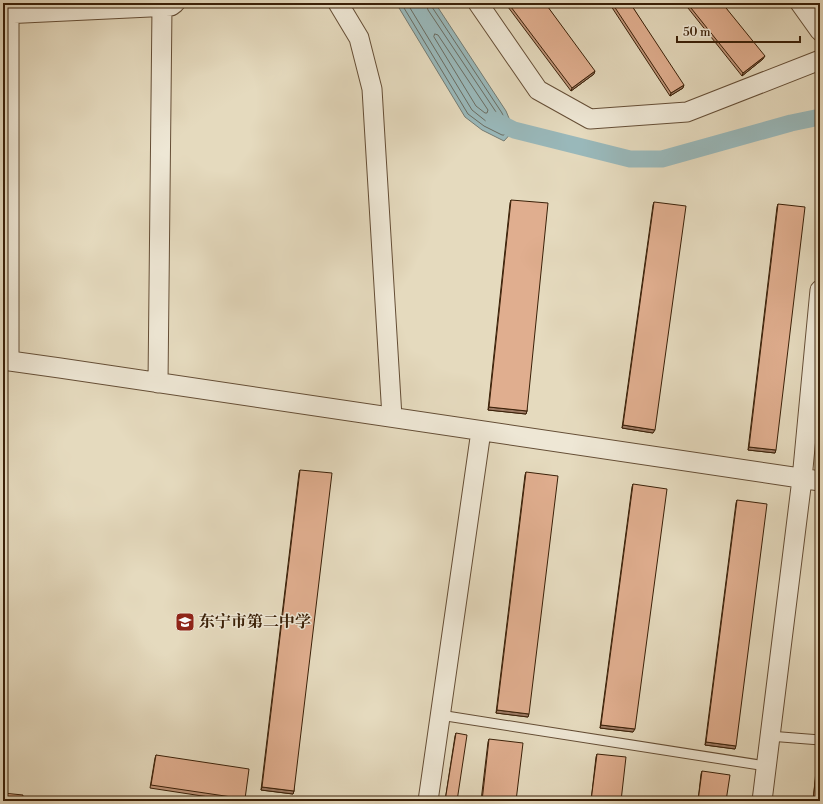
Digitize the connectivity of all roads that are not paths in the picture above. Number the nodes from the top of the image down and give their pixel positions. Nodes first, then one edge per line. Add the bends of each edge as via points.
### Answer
1 (338, 3) edge
2 (478, 3) edge
3 (800, 3) edge
4 (169, 5) edge
5 (6, 14) edge
6 (820, 31) edge
7 (820, 60) edge
8 (820, 290) edge
9 (6, 361) edge
10 (158, 383) junction
11 (392, 417) junction
12 (481, 431) junction
13 (811, 480) edge
14 (440, 715) junction
15 (769, 736) junction
16 (820, 740) edge
17 (766, 766) junction
18 (428, 801) edge
19 (762, 801) edge

1 - 11 street via 359,38 372,90
2 - 7 street via 538,90 590,119 688,112
3 - 6 street
4 - 5 street
4 - 10 street
5 - 9 street
8 - 13 street
9 - 10 street
10 - 11 street
11 - 12 street
12 - 13 street
12 - 14 street
13 - 15 street
14 - 17 lane
14 - 18 street
15 - 16 lane
15 - 17 street
17 - 19 street

